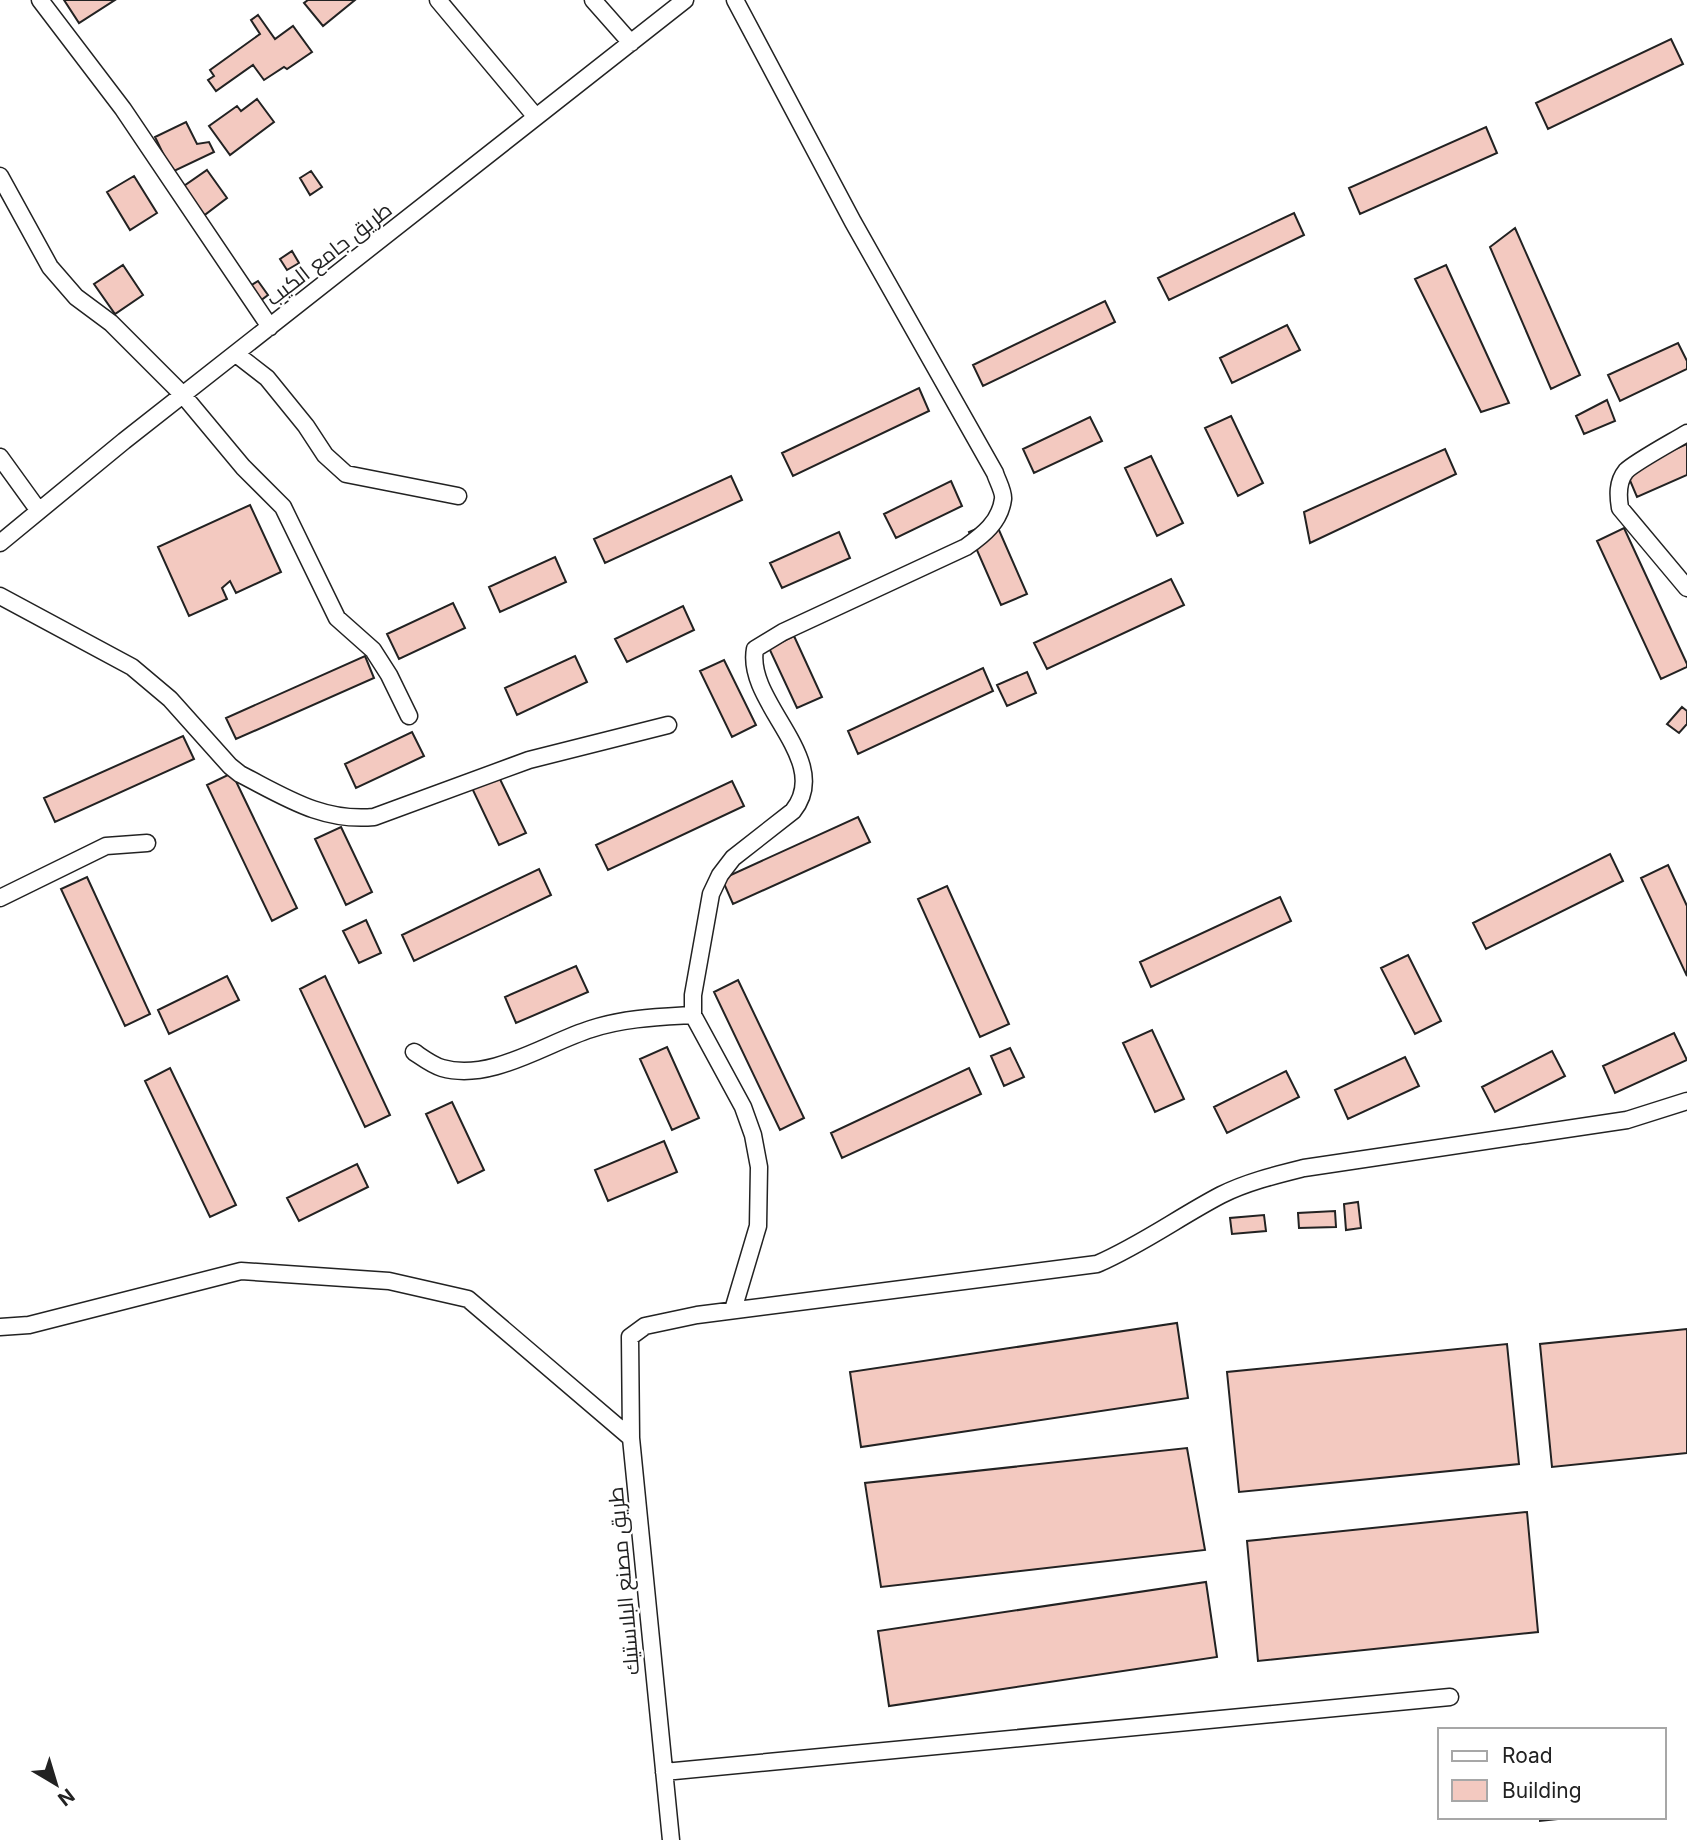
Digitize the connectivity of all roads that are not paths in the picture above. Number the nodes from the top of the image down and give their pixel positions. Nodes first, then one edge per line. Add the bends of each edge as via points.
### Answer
1 (40, 0) edge
2 (438, 0) edge
3 (593, 0) edge
4 (685, 0) edge
5 (735, 0) edge
6 (631, 43) junction
7 (536, 117) junction
8 (0, 176) edge
9 (270, 327) junction
10 (236, 354) junction
11 (183, 395) junction
12 (1687, 433) edge
13 (0, 457) edge
14 (458, 496) dead end
15 (39, 511) junction
16 (0, 542) edge
17 (1687, 588) edge
18 (0, 596) edge
19 (409, 716) dead end
20 (668, 725) dead end
21 (147, 843) dead end
22 (0, 898) edge
23 (693, 1015) junction
24 (414, 1052) dead end
25 (1687, 1101) edge
26 (733, 1310) junction
27 (0, 1327) edge
28 (631, 1438) junction
29 (1450, 1697) dead end
30 (664, 1772) junction
31 (671, 1840) edge

1 - 9 street via 123,109
2 - 7 street
3 - 6 street
4 - 6 street, طريق جامع الكيب
5 - 23 street via 853,222 995,473 1003,498 987,533 966,547 755,649 758,679 800,761 805,787 793,811 733,858 720,875 711,894
6 - 7 street, طريق جامع الكيب
7 - 9 street, طريق جامع الكيب
8 - 11 street via 50,268
9 - 10 street, طريق جامع الكيب
10 - 11 street, طريق جامع الكيب
10 - 14 street via 267,378 325,455 346,474
11 - 15 street, طريق جامع الكيب
11 - 19 street via 283,507 337,618 373,650
12 - 17 street via 1626,471 1618,496 1620,508
13 - 15 street
15 - 16 street, طريق جامع الكيب
18 - 20 street via 132,667 170,699 240,774 322,814 374,817 529,760
21 - 22 street via 106,846
23 - 24 street via 619,1022 470,1071 442,1068
23 - 26 street via 743,1107 759,1167 758,1226
25 - 26 street via 1627,1120 1282,1174 1224,1194 1097,1264
26 - 28 street, طريق مصنع البلاستيك via 645,1326 630,1337
27 - 28 street via 29,1325 241,1271 388,1281 468,1299
28 - 30 street, طريق مصنع البلاستيك
29 - 30 street
30 - 31 street, طريق مصنع البلاستيك

